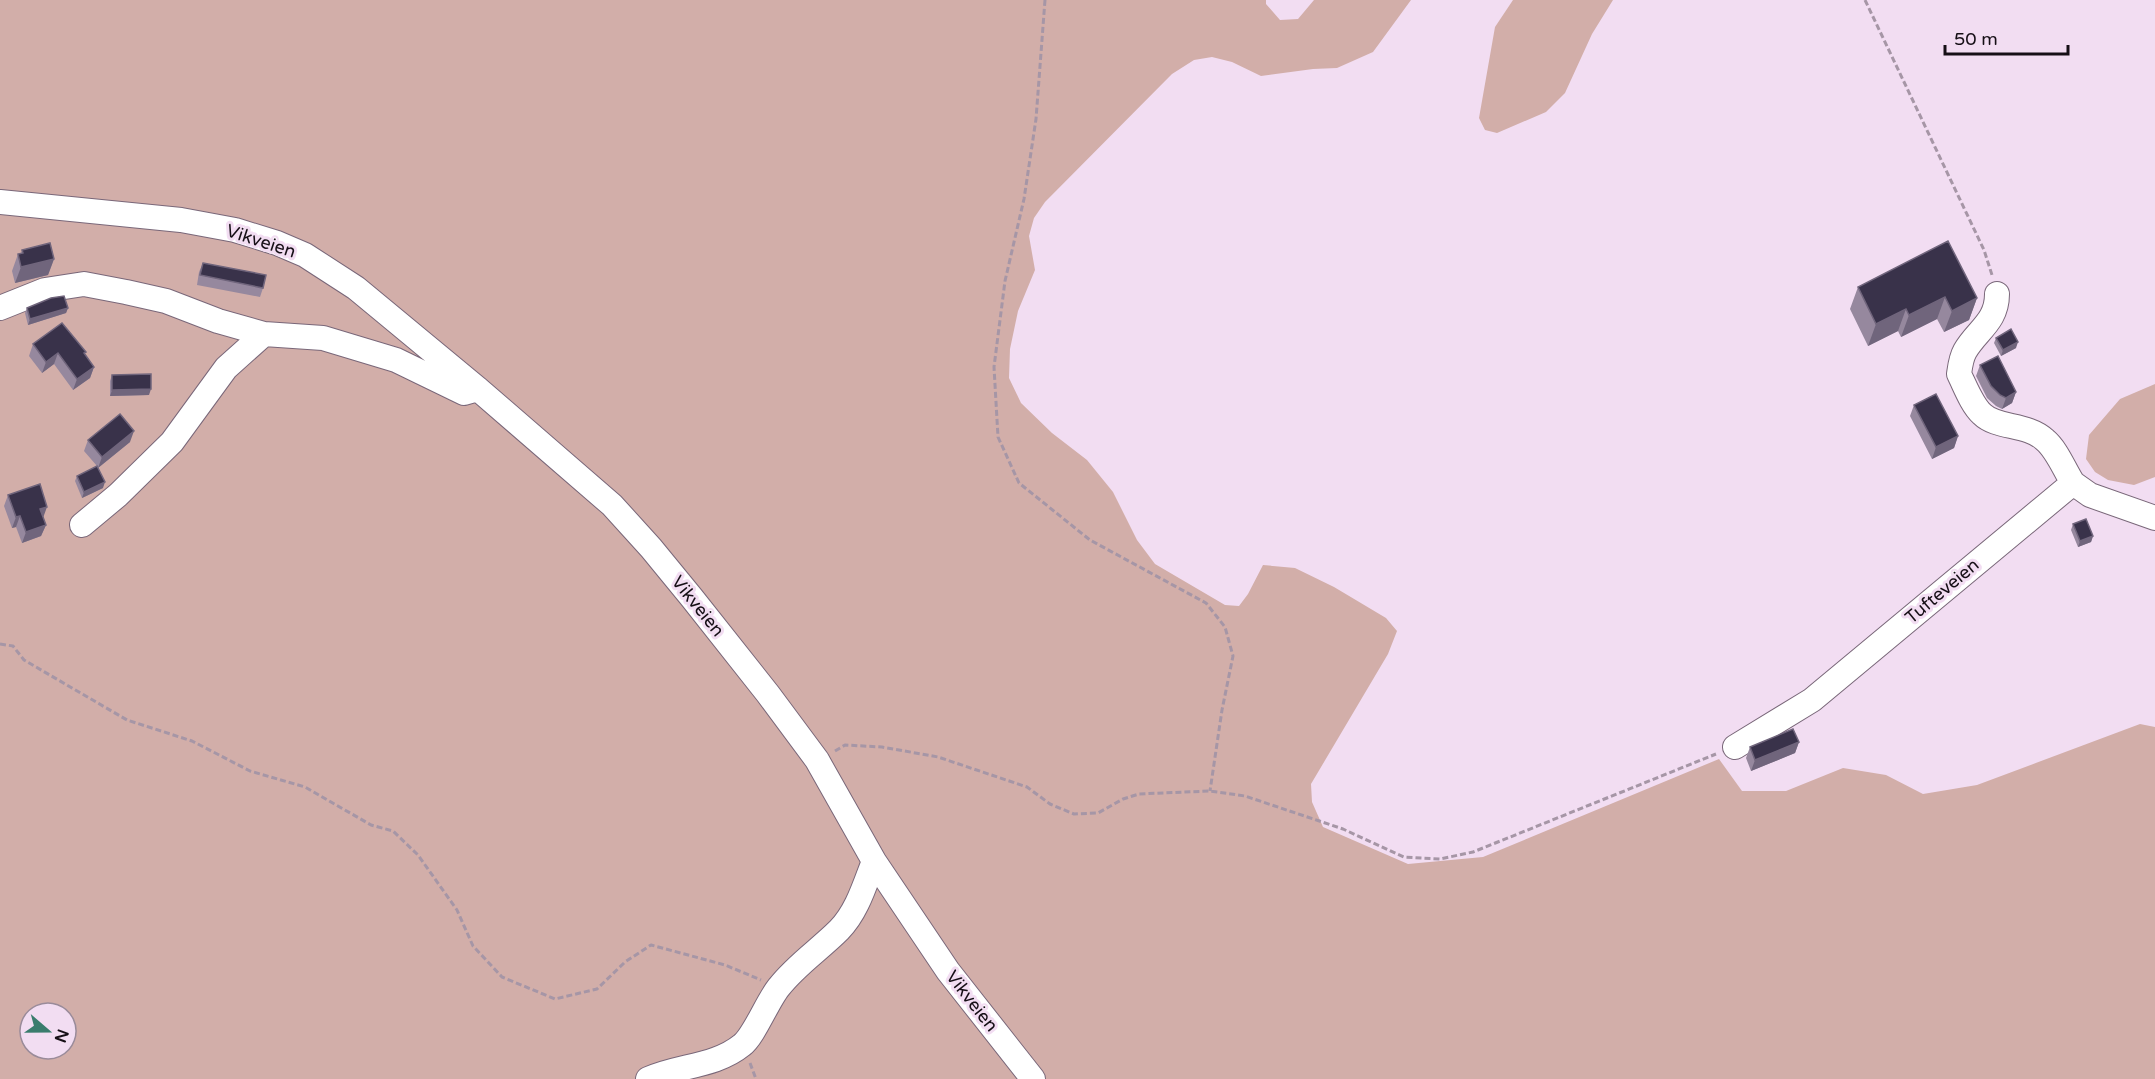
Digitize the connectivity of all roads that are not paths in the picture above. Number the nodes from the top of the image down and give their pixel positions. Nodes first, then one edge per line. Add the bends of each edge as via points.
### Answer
1 (0, 202) edge
2 (45, 290) junction
3 (1997, 294) road end
4 (0, 299) edge
5 (0, 308) edge
6 (264, 334) junction
7 (478, 389) junction
8 (2073, 483) junction
9 (2155, 518) edge
10 (81, 525) dead end
11 (1735, 747) road end
12 (874, 861) junction
13 (648, 1079) edge
14 (1033, 1079) edge

1 - 7 street, Vikveien via 181,220 277,243 305,255 356,288
2 - 4 street via 36,287
2 - 5 street
2 - 6 street via 84,285 126,292 166,301
3 - 8 street via 1992,317 1964,352 1959,374 1981,413 1992,421 2036,433 2047,441
6 - 7 street via 323,339 396,360 464,393
6 - 10 street via 226,368 172,442
7 - 12 street, Vikveien via 612,506 651,548 817,760
8 - 9 street via 2090,495
8 - 11 street, Tufteveien via 1812,700
12 - 13 street via 862,895 840,928 778,987 744,1044 714,1061
12 - 14 street, Vikveien via 948,971

